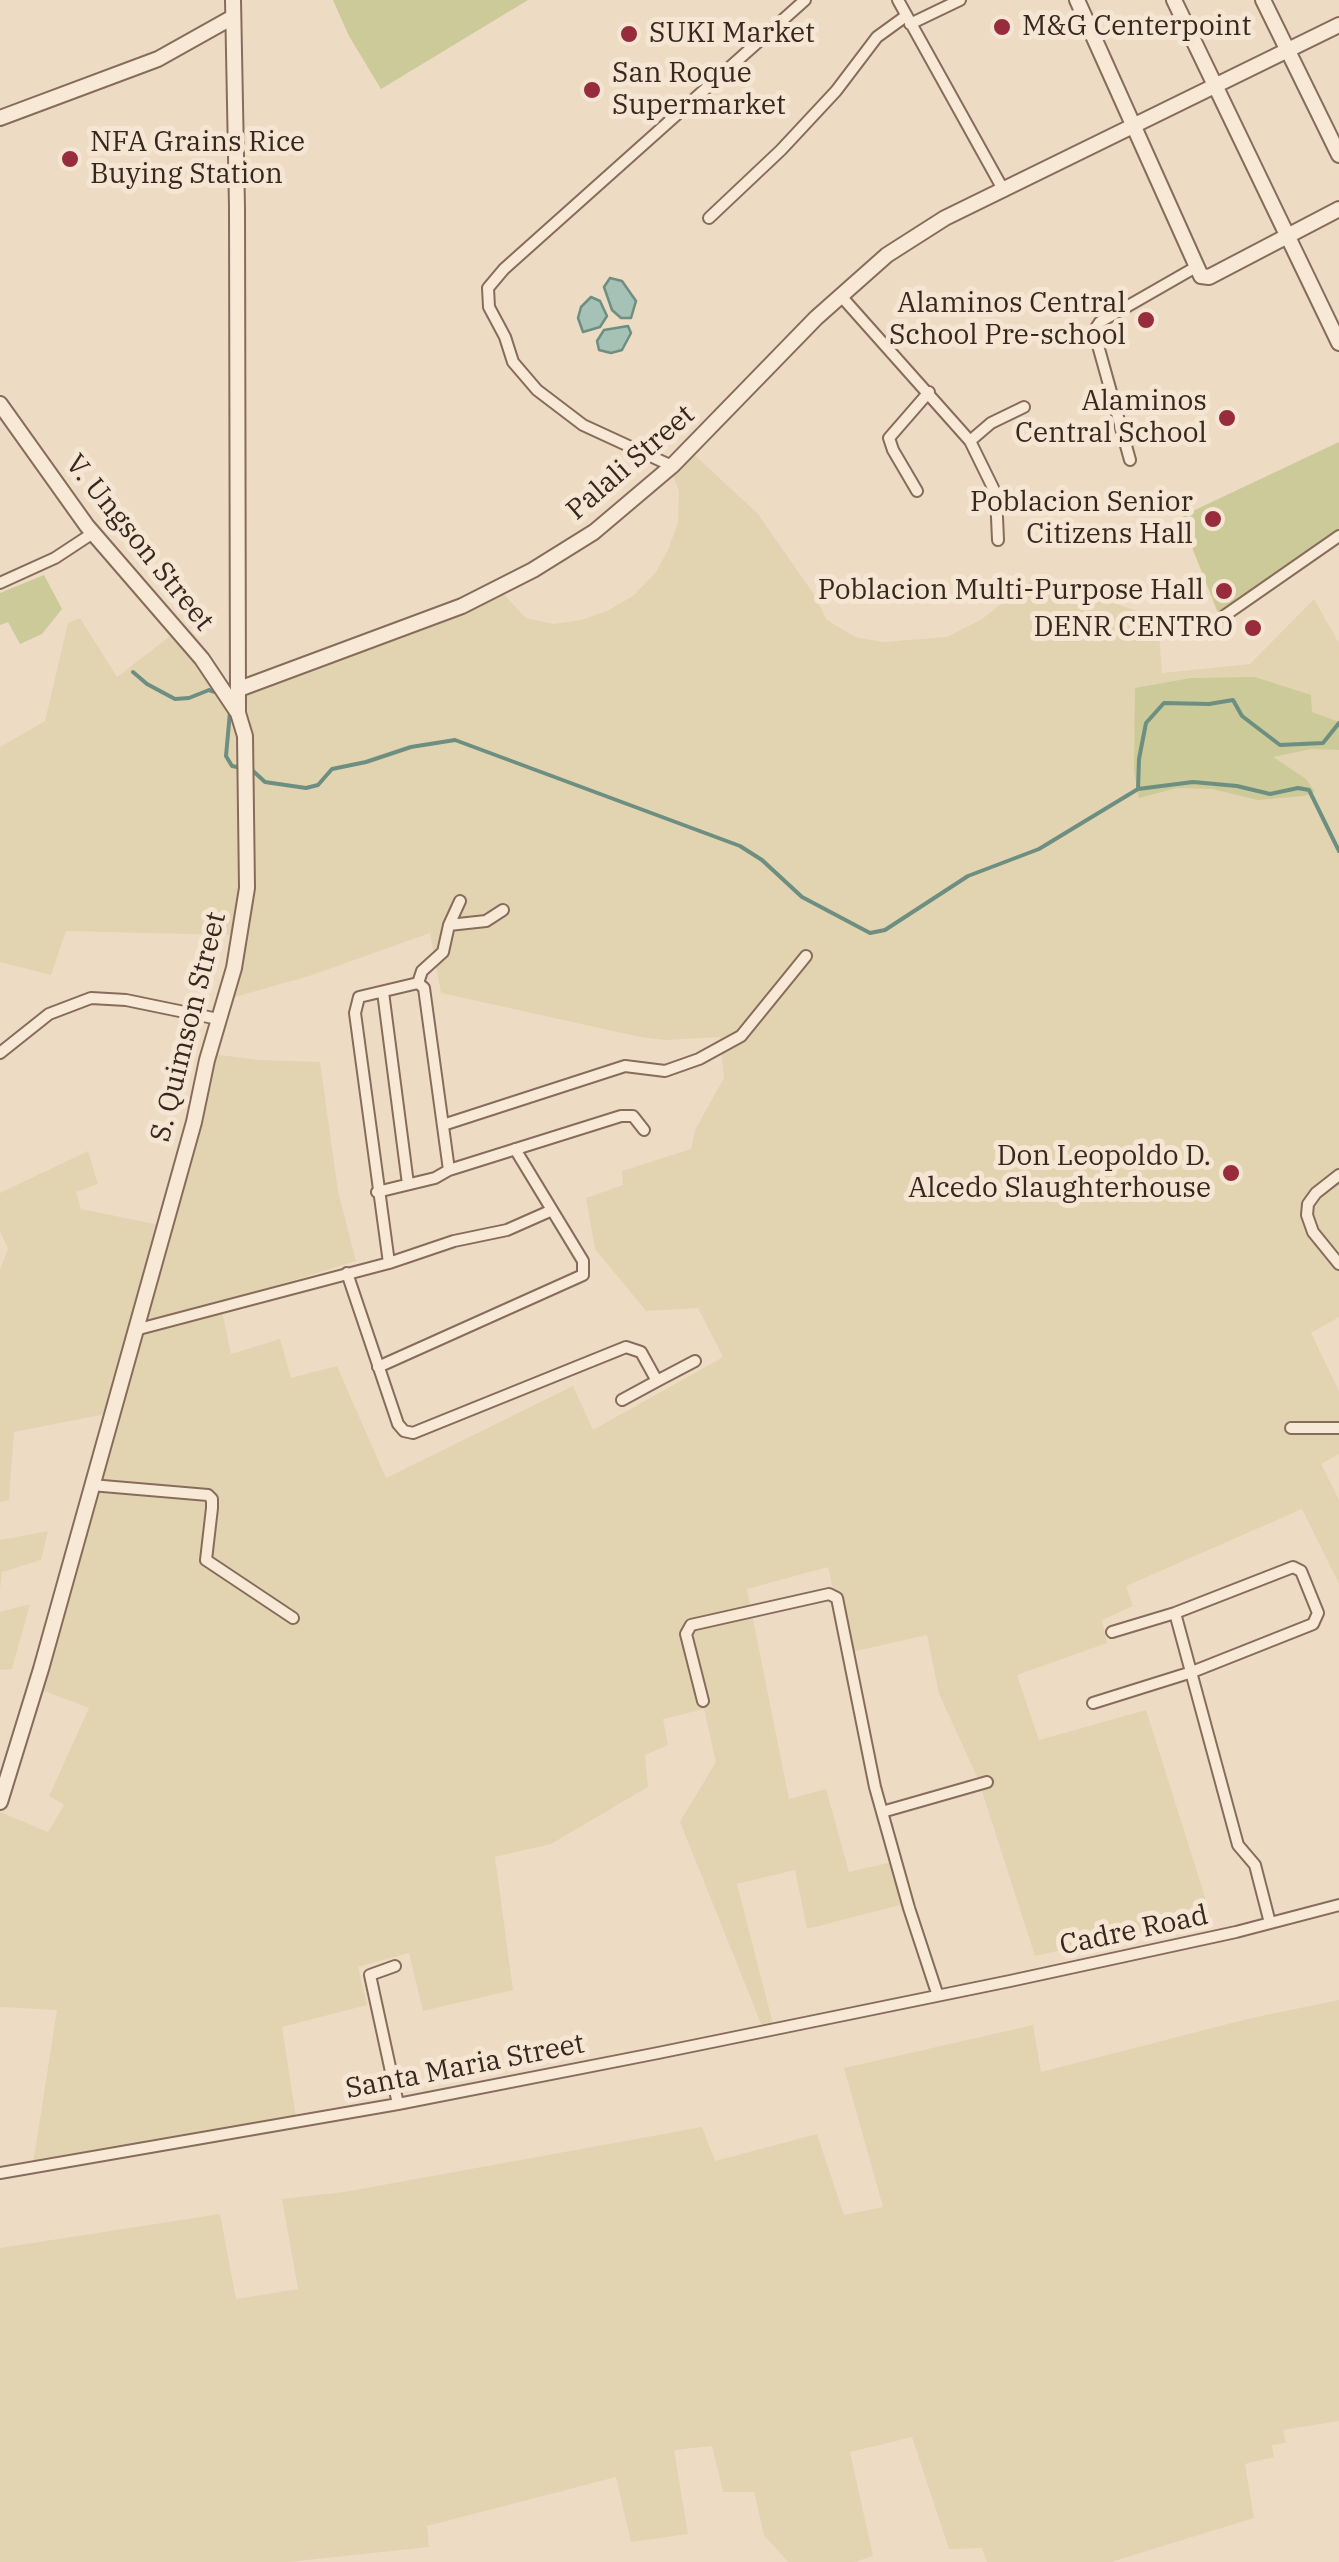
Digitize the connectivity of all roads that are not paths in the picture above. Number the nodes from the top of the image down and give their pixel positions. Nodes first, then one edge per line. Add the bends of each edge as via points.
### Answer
1 (233, 0) edge
2 (805, 0) edge
3 (898, 0) edge
4 (960, 0) edge
5 (1077, 0) edge
6 (1174, 0) edge
7 (1263, 0) edge
8 (233, 17) junction
9 (908, 20) junction
10 (1339, 25) edge
11 (1285, 49) junction
12 (1213, 88) junction
13 (0, 118) edge
14 (1132, 128) junction
15 (1339, 155) edge
16 (1004, 192) junction
17 (1339, 209) edge
18 (709, 218) dead end
19 (1286, 236) junction
20 (1196, 267) junction
21 (841, 296) junction
22 (1339, 344) edge
23 (929, 392) junction
24 (0, 404) edge
25 (1024, 408) dead end
26 (970, 441) junction
27 (1130, 460) dead end
28 (672, 466) junction
29 (917, 491) dead end
30 (93, 534) junction
31 (1339, 536) edge
32 (998, 540) dead end
33 (0, 584) edge
34 (1224, 616) dead end
35 (240, 689) junction
36 (238, 713) junction
37 (460, 901) dead end
38 (504, 910) dead end
39 (449, 925) junction
40 (806, 956) dead end
41 (418, 983) junction
42 (382, 992) junction
43 (218, 1019) junction
44 (0, 1053) edge
45 (443, 1125) junction
46 (644, 1130) dead end
47 (516, 1150) junction
48 (449, 1170) junction
49 (1339, 1175) edge
50 (408, 1184) junction
51 (376, 1192) junction
52 (550, 1211) junction
53 (388, 1263) junction
54 (1339, 1264) edge
55 (348, 1273) junction
56 (136, 1330) junction
57 (695, 1361) dead end
58 (378, 1367) junction
59 (657, 1381) junction
60 (622, 1400) dead end
61 (1291, 1428) dead end
62 (1339, 1428) edge
63 (91, 1485) junction
64 (1174, 1613) junction
65 (293, 1618) dead end
66 (1112, 1632) dead end
67 (1192, 1672) junction
68 (703, 1701) dead end
69 (1093, 1703) dead end
70 (987, 1782) dead end
71 (0, 1802) edge
72 (882, 1812) junction
73 (1339, 1905) edge
74 (1270, 1923) junction
75 (395, 1966) dead end
76 (937, 1994) junction
77 (398, 2104) junction
78 (0, 2173) edge

1 - 8 street, S. Quimson Street
2 - 28 street via 488,288 513,362 537,390 583,425
3 - 9 street
4 - 9 street
5 - 14 street
6 - 12 street
7 - 11 street
8 - 13 street via 158,59
8 - 35 street, S. Quimson Street
9 - 16 street
9 - 18 street via 877,38 781,150
10 - 11 street, Palali Street
11 - 12 street, Palali Street
11 - 15 street
12 - 14 street, Palali Street
12 - 19 street
14 - 16 street, Palali Street
14 - 20 street
16 - 21 street, Palali Street via 945,218 887,255
17 - 19 street
19 - 20 street via 1208,277
19 - 22 street
20 - 27 street via 1094,330
21 - 23 street
21 - 28 street, Palali Street
23 - 26 street
23 - 29 street via 890,438
24 - 30 street, V. Ungson Street
25 - 26 street
26 - 32 street via 996,494
28 - 35 street, Palali Street via 594,532 494,591
30 - 33 street
30 - 36 street, V. Ungson Street via 202,659
31 - 34 street
35 - 36 street, S. Quimson Street
36 - 43 street, S. Quimson Street via 246,736 247,888
37 - 39 street
38 - 39 street via 486,921
39 - 41 street via 444,952
40 - 45 street via 741,1036 709,1054 665,1070 625,1066
41 - 42 street
41 - 45 street via 425,992
42 - 50 street
42 - 51 street via 355,1004
43 - 44 street via 91,998 49,1014
43 - 56 street, S. Quimson Street
45 - 48 street
46 - 47 street via 633,1116 622,1116
47 - 48 street
47 - 52 street
48 - 50 street
49 - 54 street via 1316,1193 1307,1215
50 - 51 street
51 - 53 street
52 - 53 street
52 - 58 street via 583,1261 580,1279
53 - 55 street
55 - 56 street
55 - 58 street
56 - 63 street, S. Quimson Street
57 - 59 street
58 - 59 street via 398,1424 413,1433 626,1347 640,1352
59 - 60 street
61 - 62 street
63 - 65 street via 208,1495 206,1560
63 - 71 street, S. Quimson Street
64 - 66 street
64 - 67 street
64 - 67 street via 1293,1568 1301,1570 1318,1613 1312,1624
67 - 69 street
67 - 74 street via 1238,1845 1254,1865
68 - 72 street via 686,1634 691,1625 832,1595 840,1604
70 - 72 street
72 - 76 street
73 - 74 street, Cadre Road
74 - 76 street, Cadre Road
75 - 77 street via 370,1975
76 - 77 street, Santa Maria Street
77 - 78 street, Santa Maria Street

